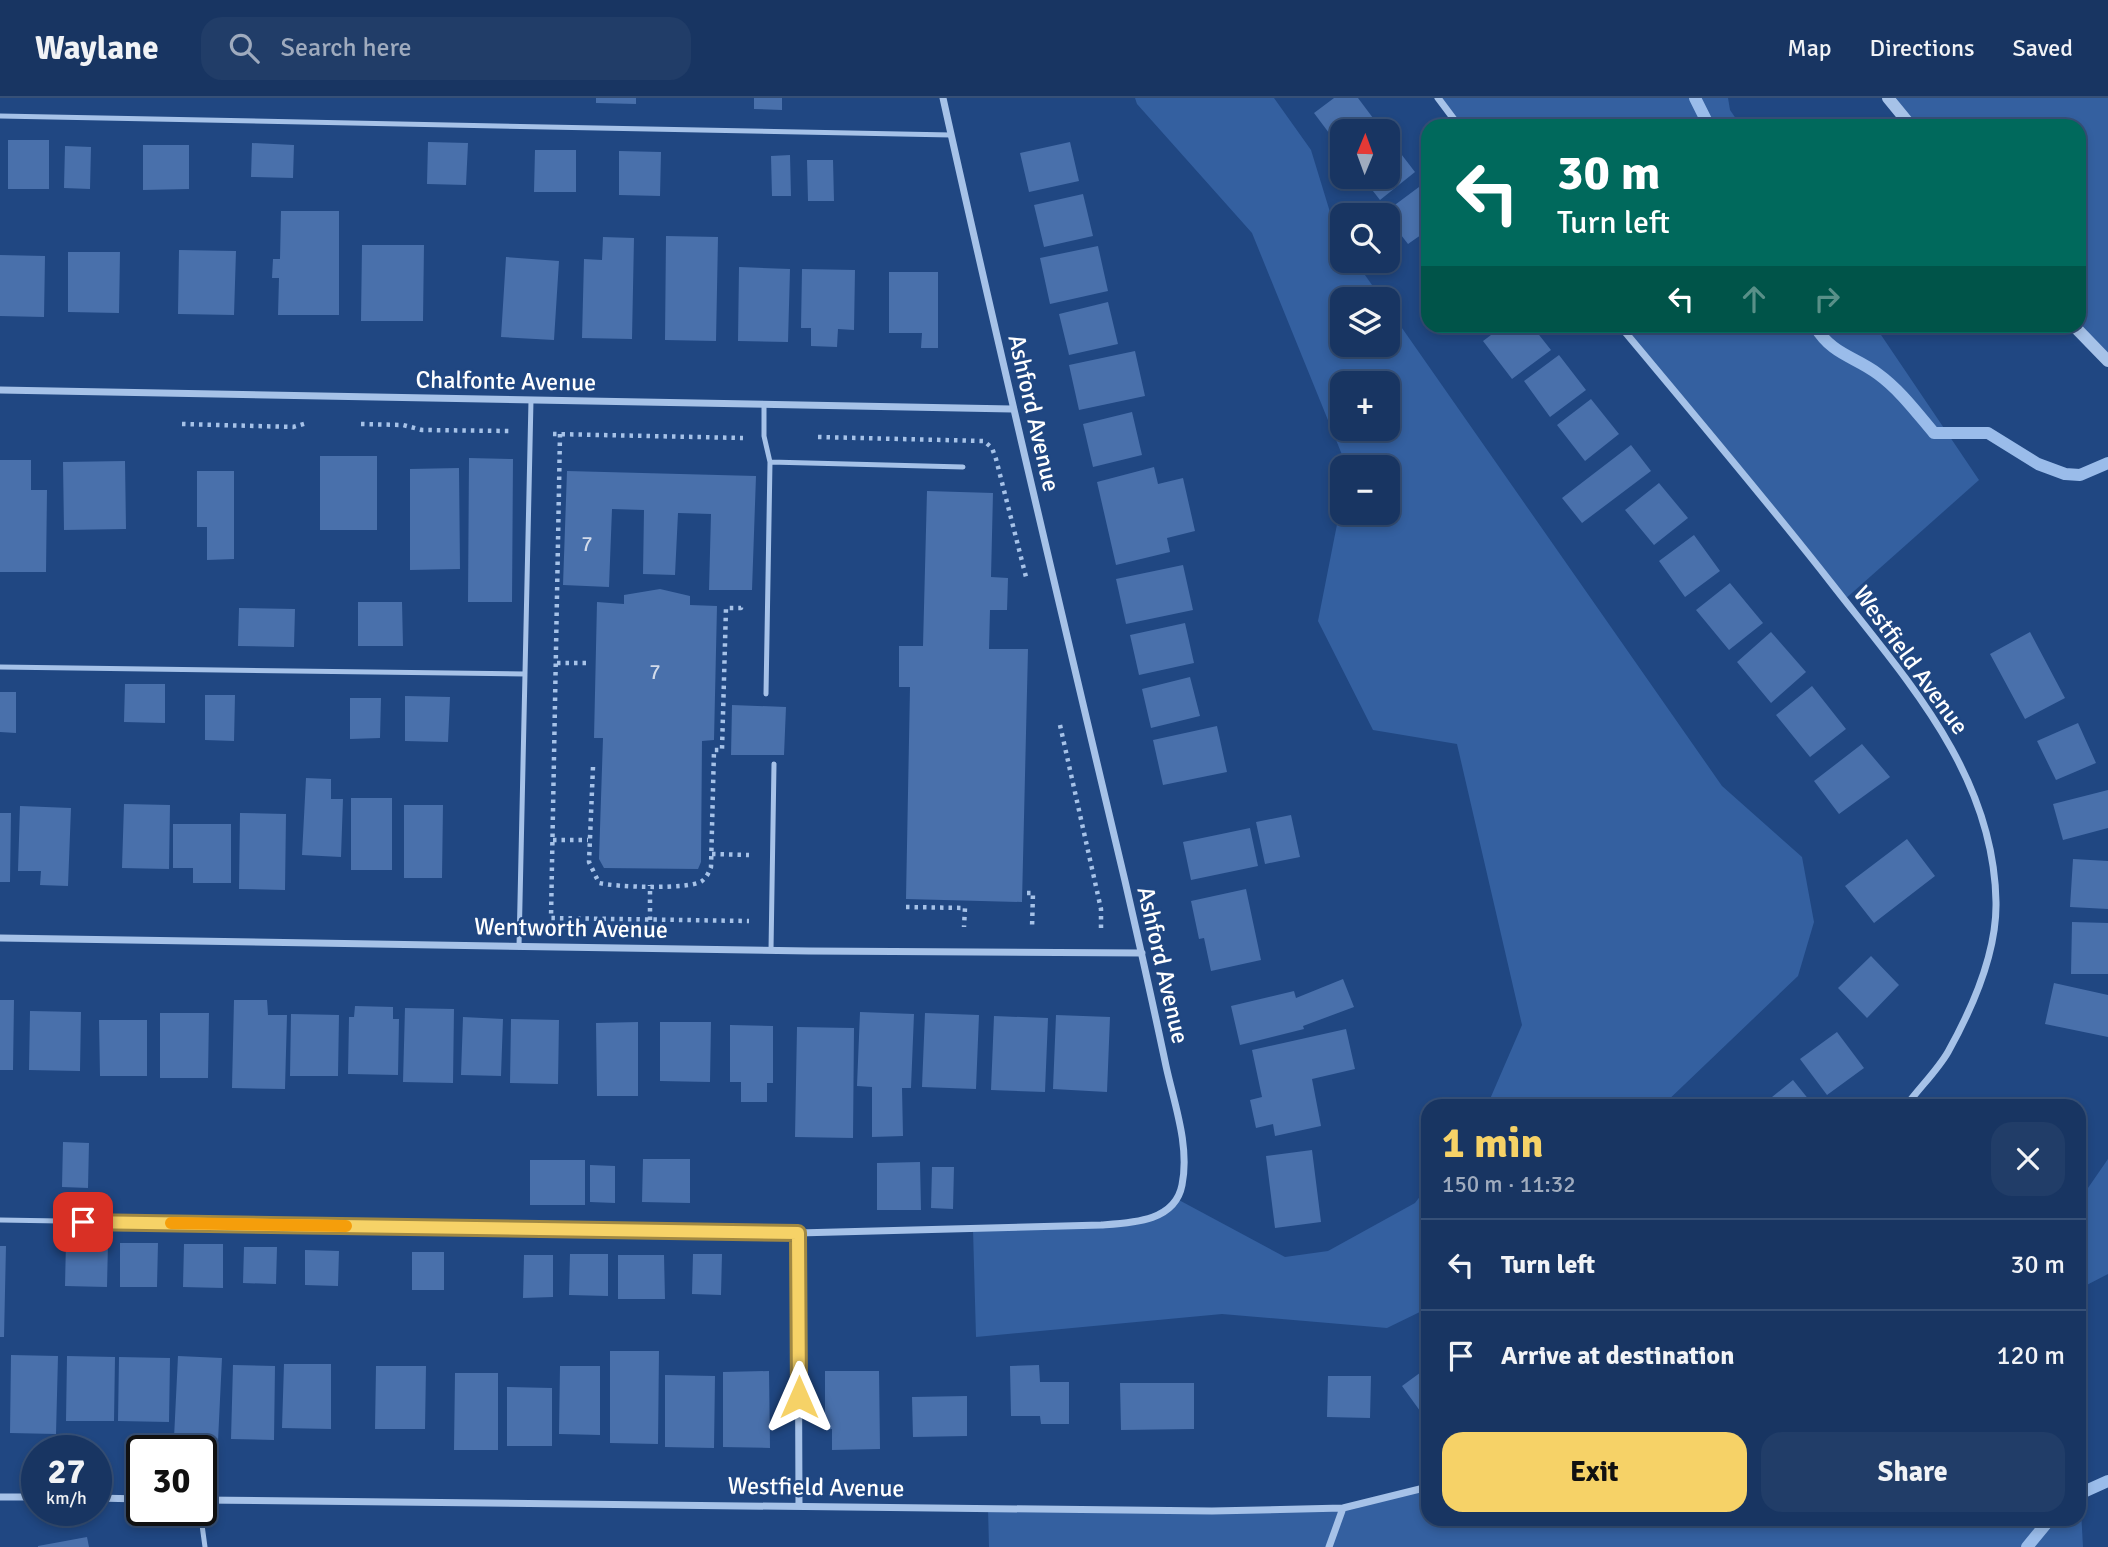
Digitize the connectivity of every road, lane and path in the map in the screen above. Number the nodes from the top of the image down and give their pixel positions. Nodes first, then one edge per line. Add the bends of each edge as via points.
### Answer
1 (943, 98) edge
2 (1438, 98) edge
3 (1888, 98) edge
4 (0, 116) edge
5 (1454, 119) edge
6 (1905, 119) edge
7 (951, 135) junction
8 (1626, 333) edge
9 (2081, 333) edge
10 (2108, 361) edge
11 (0, 390) edge
12 (531, 400) junction
13 (764, 405) junction
14 (1012, 409) junction
15 (316, 423) dead end
16 (182, 424) dead end
17 (353, 424) dead end
18 (531, 434) junction
19 (560, 434) junction
20 (764, 436) junction
21 (770, 462) junction
22 (963, 467) dead end
23 (1027, 581) dead end
24 (742, 596) dead end
25 (557, 663) junction
26 (591, 663) dead end
27 (0, 667) edge
28 (525, 674) junction
29 (766, 694) dead end
30 (1057, 712) dead end
31 (774, 764) dead end
32 (593, 767) dead end
33 (553, 840) junction
34 (588, 840) junction
35 (712, 854) junction
36 (772, 855) junction
37 (650, 886) junction
38 (1027, 893) dead end
39 (906, 907) dead end
40 (650, 919) junction
41 (771, 922) junction
42 (964, 932) dead end
43 (1032, 933) dead end
44 (1097, 934) dead end
45 (0, 938) edge
46 (519, 947) junction
47 (771, 950) junction
48 (1142, 953) junction
49 (1911, 1099) edge
50 (0, 1220) edge
51 (798, 1233) junction
52 (1421, 1490) edge
53 (0, 1497) edge
54 (21, 1497) edge
55 (217, 1500) edge
56 (799, 1506) junction
57 (1343, 1508) junction
58 (202, 1526) edge
59 (205, 1547) edge
60 (1329, 1547) edge

1 - 7 street, Ashford Avenue
2 - 5 street
3 - 6 street
4 - 7 lane
7 - 14 street, Ashford Avenue
8 - 49 street, Westfield Avenue via 1797,539 1937,721 1978,806 1991,847 1996,903 1992,942 1979,985 1947,1053
9 - 10 street
11 - 12 street, Chalfonte Avenue
12 - 13 street, Chalfonte Avenue
12 - 18 lane
13 - 14 street, Chalfonte Avenue
13 - 20 lane
14 - 48 street, Ashford Avenue
15 - 16 path via 293,427
17 - 18 path
18 - 19 path
18 - 28 lane
19 - 20 path
19 - 25 path
20 - 21 lane
20 - 23 path via 984,442 996,459
21 - 22 lane
21 - 29 lane
24 - 35 path via 741,608 726,608 722,750 713,750
25 - 26 path
25 - 33 path
27 - 28 lane
28 - 46 lane
30 - 44 path via 1101,909 1103,927
31 - 36 lane
32 - 34 path
33 - 34 path
33 - 40 path via 551,918
34 - 37 path via 589,862 599,883
35 - 36 path
35 - 37 path via 711,867 702,881
36 - 41 lane
37 - 40 path
38 - 43 path via 1033,893
39 - 42 path via 965,908
40 - 41 path
41 - 47 lane
45 - 46 street, Wentworth Avenue
46 - 47 street, Wentworth Avenue
47 - 48 street, Wentworth Avenue
48 - 51 street, Ashford Avenue via 1182,1143 1182,1187 1164,1212 1142,1222 1101,1226
50 - 51 lane
51 - 56 street
52 - 57 street, Westfield Avenue
53 - 54 street
55 - 56 street, Westfield Avenue
56 - 57 street, Westfield Avenue
57 - 60 street
58 - 59 lane

